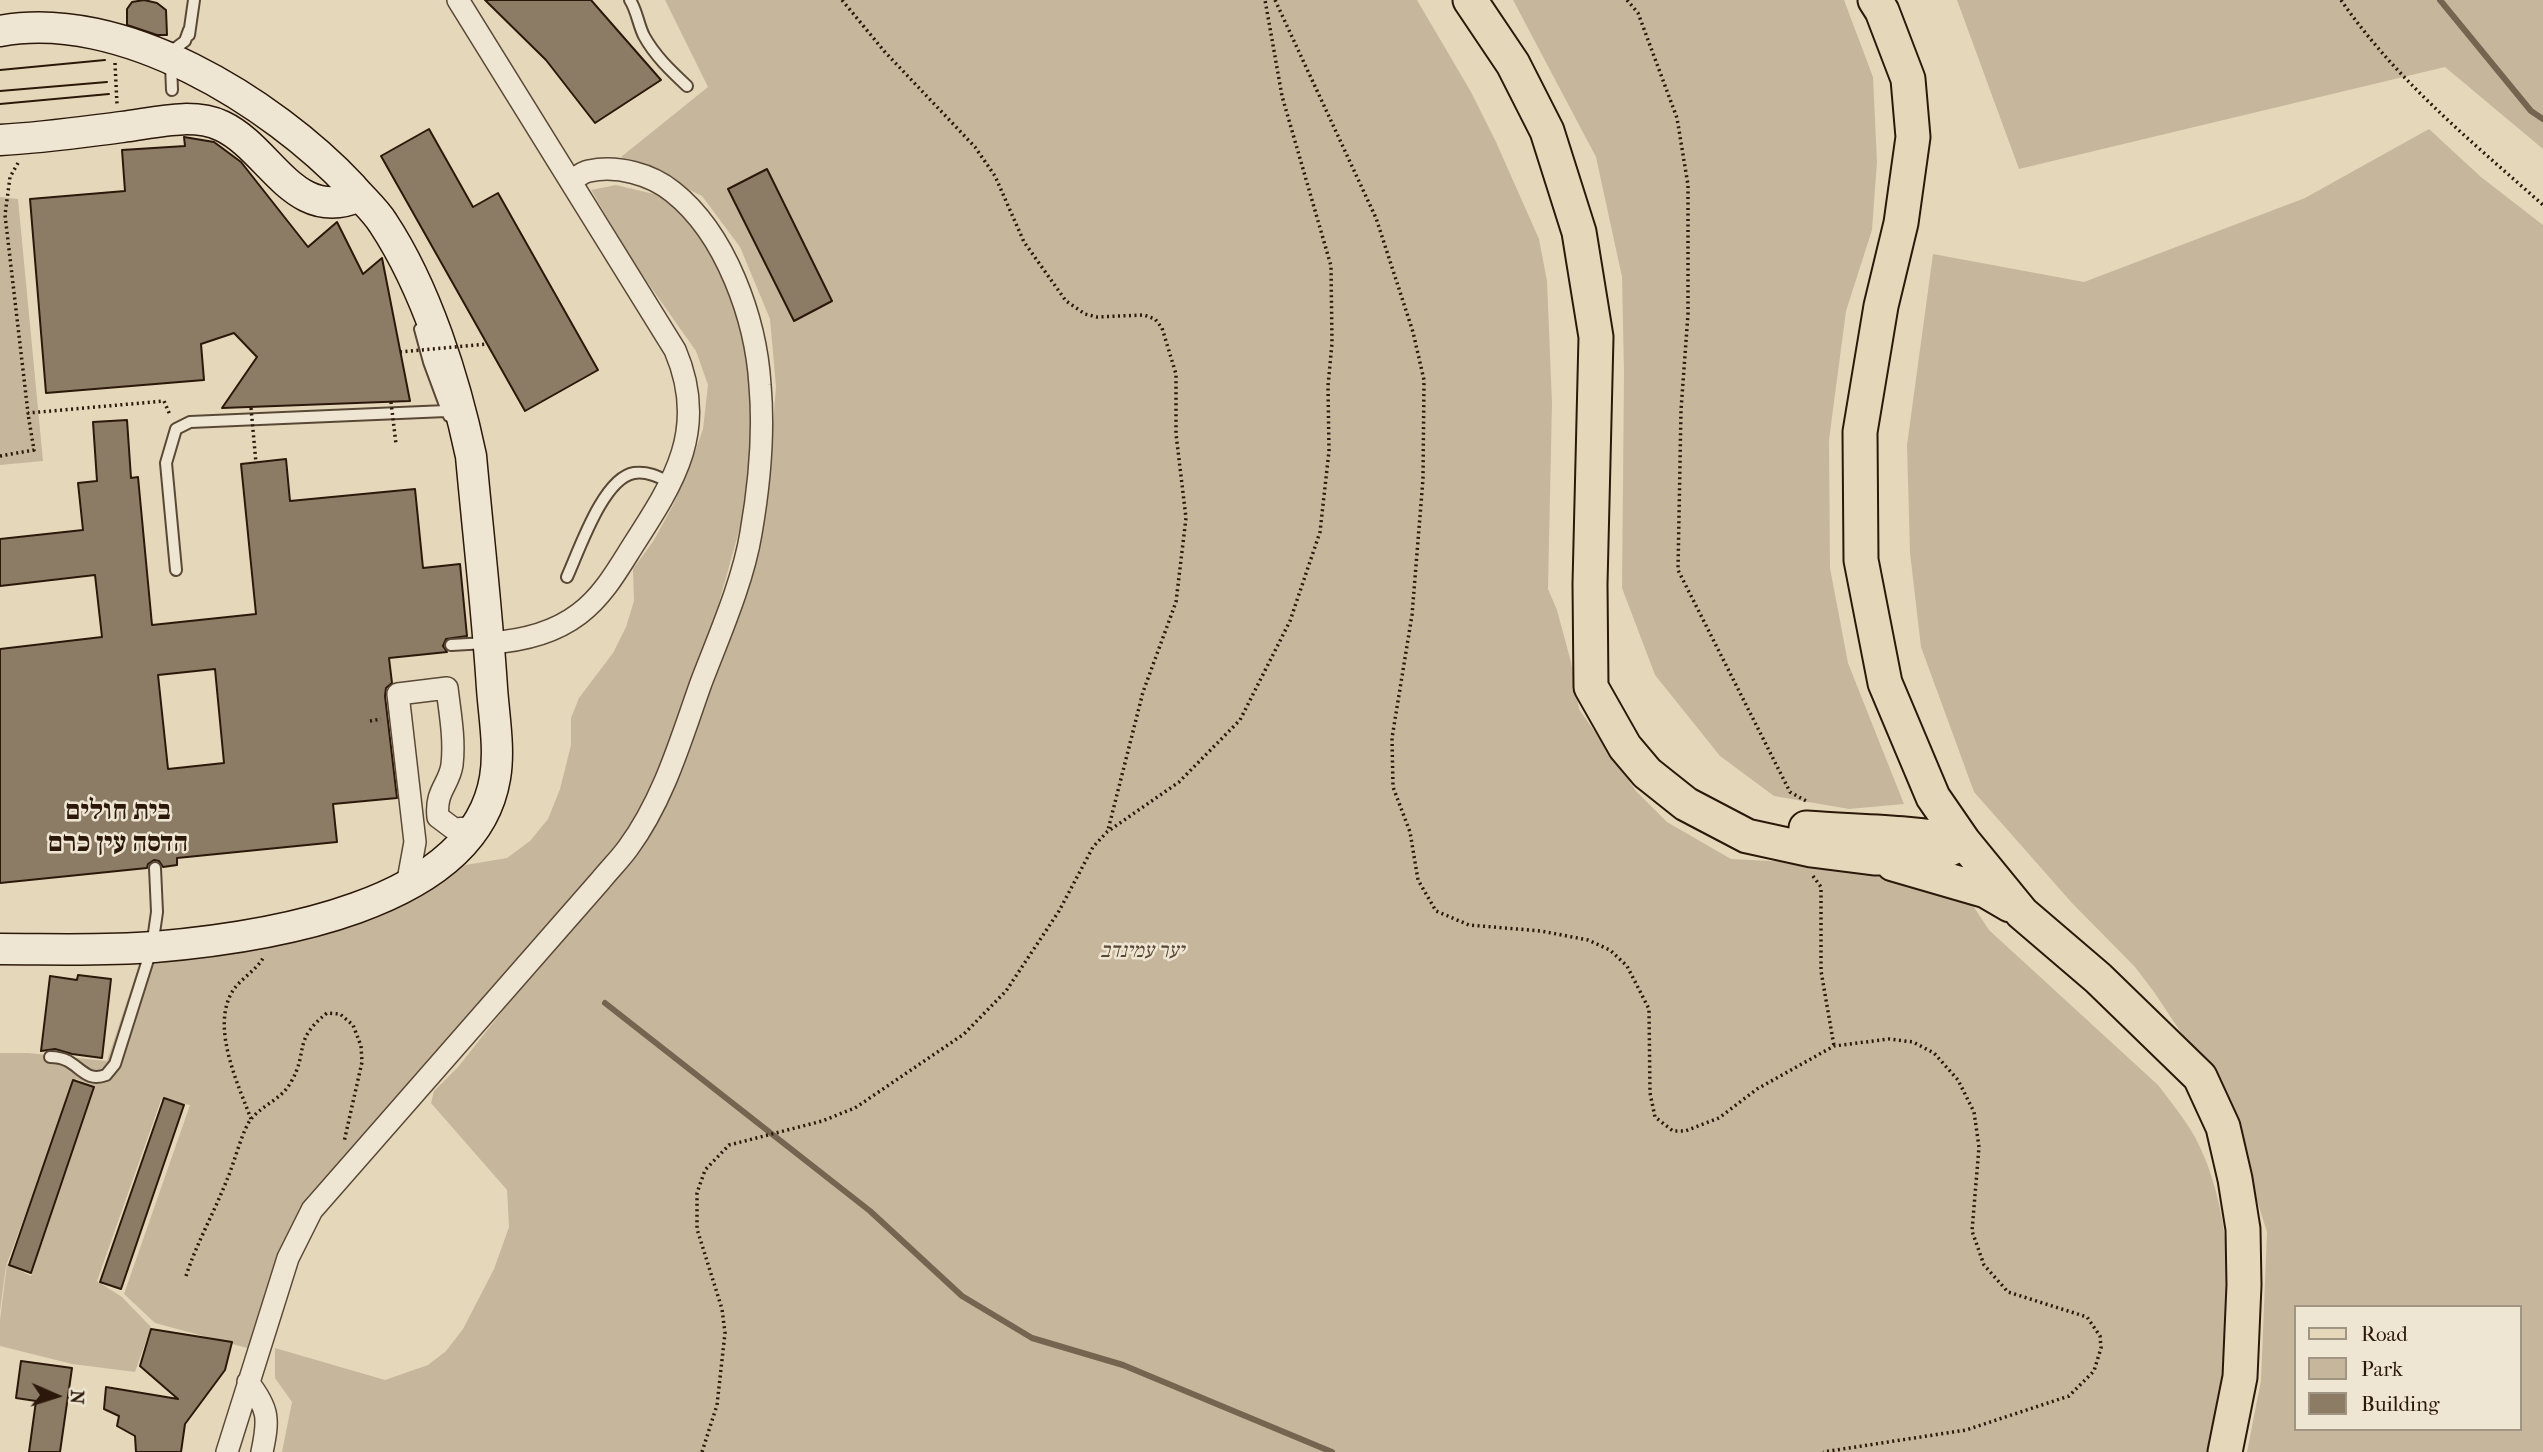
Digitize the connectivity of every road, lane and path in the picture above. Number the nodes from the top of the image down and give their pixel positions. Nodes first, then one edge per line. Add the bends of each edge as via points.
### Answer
1 (194, 0) edge
2 (458, 0) edge
3 (630, 0) edge
4 (842, 0) edge
5 (1265, 0) edge
6 (1275, 0) edge
7 (1470, 0) edge
8 (1626, 0) edge
9 (1875, 0) edge
10 (2341, 0) edge
11 (189, 30) junction
12 (14, 36) edge
13 (0, 41) edge
14 (100, 47) dead end
15 (114, 58) dead end
16 (167, 69) junction
17 (115, 70) junction
18 (106, 71) dead end
19 (205, 77) junction
20 (687, 86) dead end
21 (118, 127) junction
22 (35, 138) junction
23 (0, 140) edge
24 (570, 182) junction
25 (360, 196) junction
26 (2543, 205) edge
27 (2, 215) edge
28 (413, 275) junction
29 (487, 344) dead end
30 (400, 352) dead end
31 (391, 402) dead end
32 (251, 408) dead end
33 (446, 411) junction
34 (28, 413) junction
35 (176, 429) junction
36 (467, 436) junction
37 (396, 444) dead end
38 (0, 456) edge
39 (256, 463) dead end
40 (671, 483) junction
41 (176, 570) dead end
42 (567, 577) dead end
43 (489, 643) junction
44 (451, 645) dead end
45 (481, 821) junction
46 (1107, 832) junction
47 (1813, 839) junction
48 (1964, 842) junction
49 (1874, 858) junction
50 (155, 867) dead end
51 (407, 886) junction
52 (2022, 913) junction
53 (261, 932) junction
54 (152, 947) junction
55 (0, 949) edge
56 (1834, 1046) junction
57 (50, 1056) dead end
58 (251, 1119) junction
59 (334, 1184) junction
60 (186, 1276) dead end
61 (248, 1382) junction
62 (227, 1452) edge
63 (262, 1452) edge
64 (702, 1452) edge
65 (1824, 1452) edge
66 (2225, 1452) edge

1 - 11 lane
2 - 24 street
3 - 20 lane via 659,59
4 - 46 path via 975,147 996,176 1024,243 1066,301 1097,317 1144,315 1162,328 1176,374 1176,434 1186,518 1176,602 1143,692
5 - 46 path via 1282,96 1331,266 1329,451 1320,532 1290,621 1240,719 1179,782
6 - 56 path via 1376,218 1424,380 1423,479 1412,615 1392,738 1394,787 1410,832 1418,880 1436,911 1469,925 1588,940 1627,966 1649,1009 1650,1093 1655,1116 1673,1130 1685,1131 1718,1118 1757,1089
7 - 47 main road via 1513,64 1547,131 1579,232 1595,337 1591,687 1644,747 1693,789 1733,813
8 - 47 path via 1638,13 1677,118 1689,185 1678,570 1790,792 1807,800 1814,813
9 - 48 main road via 1908,79 1913,137 1860,432 1861,560 1885,683 1933,797
10 - 26 path via 2413,89
11 - 16 lane via 181,47 169,53
11 - 19 lane via 190,55
12 - 13 lane
12 - 16 street via 43,27 90,32 137,45
14 - 16 lane
15 - 17 path
16 - 19 street
17 - 18 path
17 - 21 path
19 - 25 street via 290,130
21 - 22 street
21 - 25 street via 204,120 237,134 290,187 313,200 342,202
22 - 23 street
22 - 27 path via 10,177
24 - 40 street via 681,366 690,407
24 - 59 street via 587,171 629,170 664,184 690,205 726,259 751,327 760,384 761,442 751,534 671,767 629,847
25 - 28 street via 382,221
27 - 34 path
28 - 33 lane via 420,326
28 - 36 street
29 - 30 path, bridge
31 - 37 path, bridge
32 - 39 path, bridge
33 - 35 lane via 190,422
33 - 36 lane
34 - 35 path via 163,401
34 - 38 path via 34,450
35 - 41 lane via 166,463
36 - 43 street
40 - 42 lane via 646,473 631,473 616,482
40 - 43 street via 618,569 579,615 531,637
43 - 44 lane
43 - 45 street via 497,759 491,798
45 - 51 street via 449,859
45 - 51 street via 461,830 438,817 439,793 451,769 453,751 447,688 398,694 415,842
46 - 64 path via 1093,847 1059,911 1006,991 964,1034 855,1108 729,1145 705,1170 697,1193 698,1229 725,1333 717,1405
47 - 48 main road via 1908,832
47 - 49 main road
47 - 56 path via 1808,869 1821,887 1822,971
48 - 49 main road via 1939,854
48 - 52 main road
49 - 52 main road via 1986,891
50 - 54 lane via 157,912
51 - 53 street via 316,920
52 - 66 main road via 2098,978 2200,1077 2223,1127 2243,1229 2244,1285 2240,1377
53 - 54 street
53 - 58 path via 262,961 233,991 224,1009 230,1062
54 - 55 street
54 - 57 lane via 111,1071 93,1077
56 - 65 path via 1889,1039 1913,1042 1934,1053 1958,1080 1974,1112 1979,1147 1972,1231 1984,1265 2008,1292 2087,1317 2100,1336 2101,1348 2094,1371 2069,1396 1966,1430
58 - 59 path via 285,1093 311,1026 327,1013 340,1014 353,1025 362,1062
58 - 60 path
59 - 61 street via 312,1210 288,1258
61 - 62 street
61 - 63 street via 263,1402 266,1416

